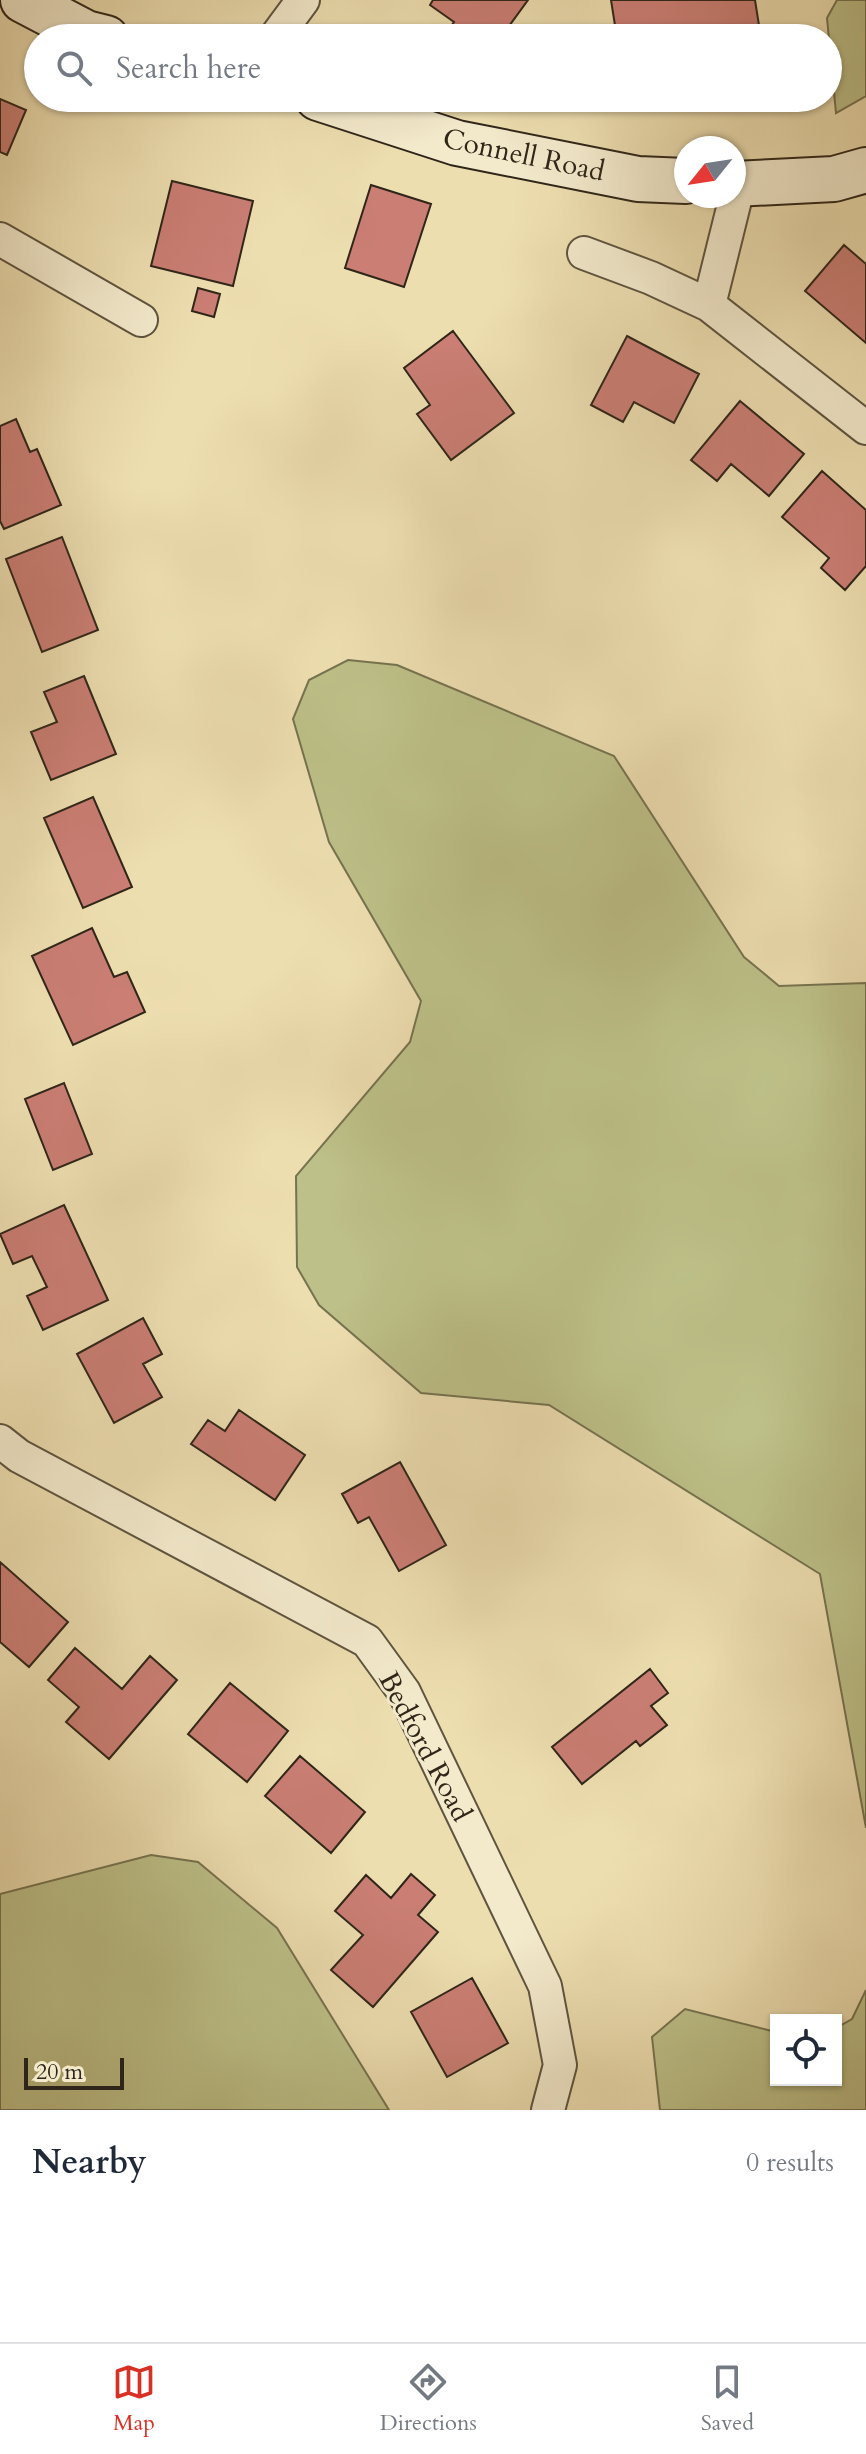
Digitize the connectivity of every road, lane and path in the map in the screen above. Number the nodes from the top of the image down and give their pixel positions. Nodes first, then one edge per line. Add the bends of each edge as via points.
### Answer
1 (23, 0) edge
2 (303, 0) edge
3 (69, 24) edge
4 (285, 24) edge
5 (361, 112) edge
6 (866, 170) edge
7 (674, 180) edge
8 (746, 183) edge
9 (731, 208) edge
10 (0, 239) edge
11 (584, 253) dead end
12 (709, 305) junction
13 (141, 320) dead end
14 (866, 428) edge
15 (0, 1441) edge
16 (548, 2110) edge

1 - 3 main road
2 - 4 street
5 - 7 main road, Connell Road via 457,143 638,179
6 - 8 main road via 834,179
9 - 12 street
10 - 13 street
11 - 12 street
12 - 14 street
15 - 16 street, Bedford Road via 19,1456 367,1641 404,1692 545,1986 560,2065

